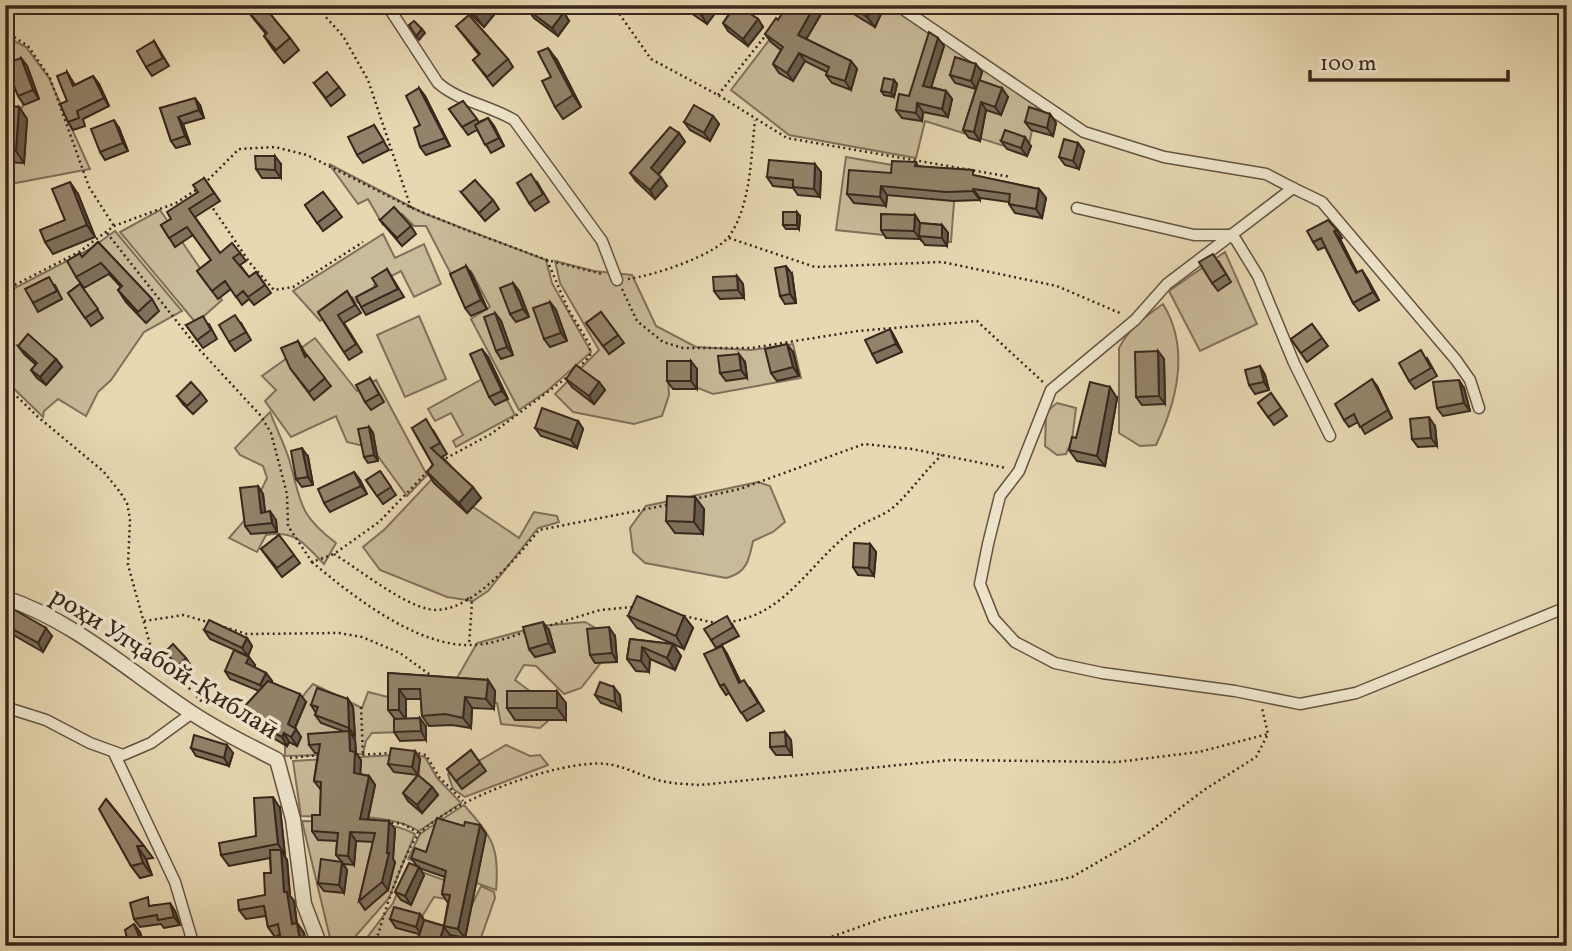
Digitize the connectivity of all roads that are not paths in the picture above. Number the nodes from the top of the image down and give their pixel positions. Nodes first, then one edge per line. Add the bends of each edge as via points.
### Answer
1 (387, 5) edge
2 (897, 5) edge
3 (1293, 188) junction
4 (1077, 208) dead end
5 (1230, 235) junction
6 (617, 280) road end
7 (1479, 408) dead end
8 (1330, 436) dead end
9 (5, 598) edge
10 (1567, 607) edge
11 (5, 707) edge
12 (192, 713) junction
13 (114, 753) junction
14 (194, 946) edge
15 (320, 946) edge

1 - 6 street via 438,83 465,100 498,110 521,128 601,241
2 - 3 street via 1084,132 1164,157 1266,174
3 - 5 street
3 - 7 street via 1322,202 1438,339 1470,380
4 - 5 street via 1194,235
5 - 8 street via 1258,276
5 - 10 street via 1167,284 1135,320 1051,390 1019,471 1000,496 980,584 994,619 1015,642 1055,663 1300,704 1356,693
9 - 12 street, роҳи Улҷабой-Қиблаӣ via 38,611 103,650
11 - 13 street via 47,720
12 - 13 street via 141,750
12 - 15 street, роҳи Улҷабой-Қиблаӣ via 277,760 293,819 304,904
13 - 14 street via 175,882

